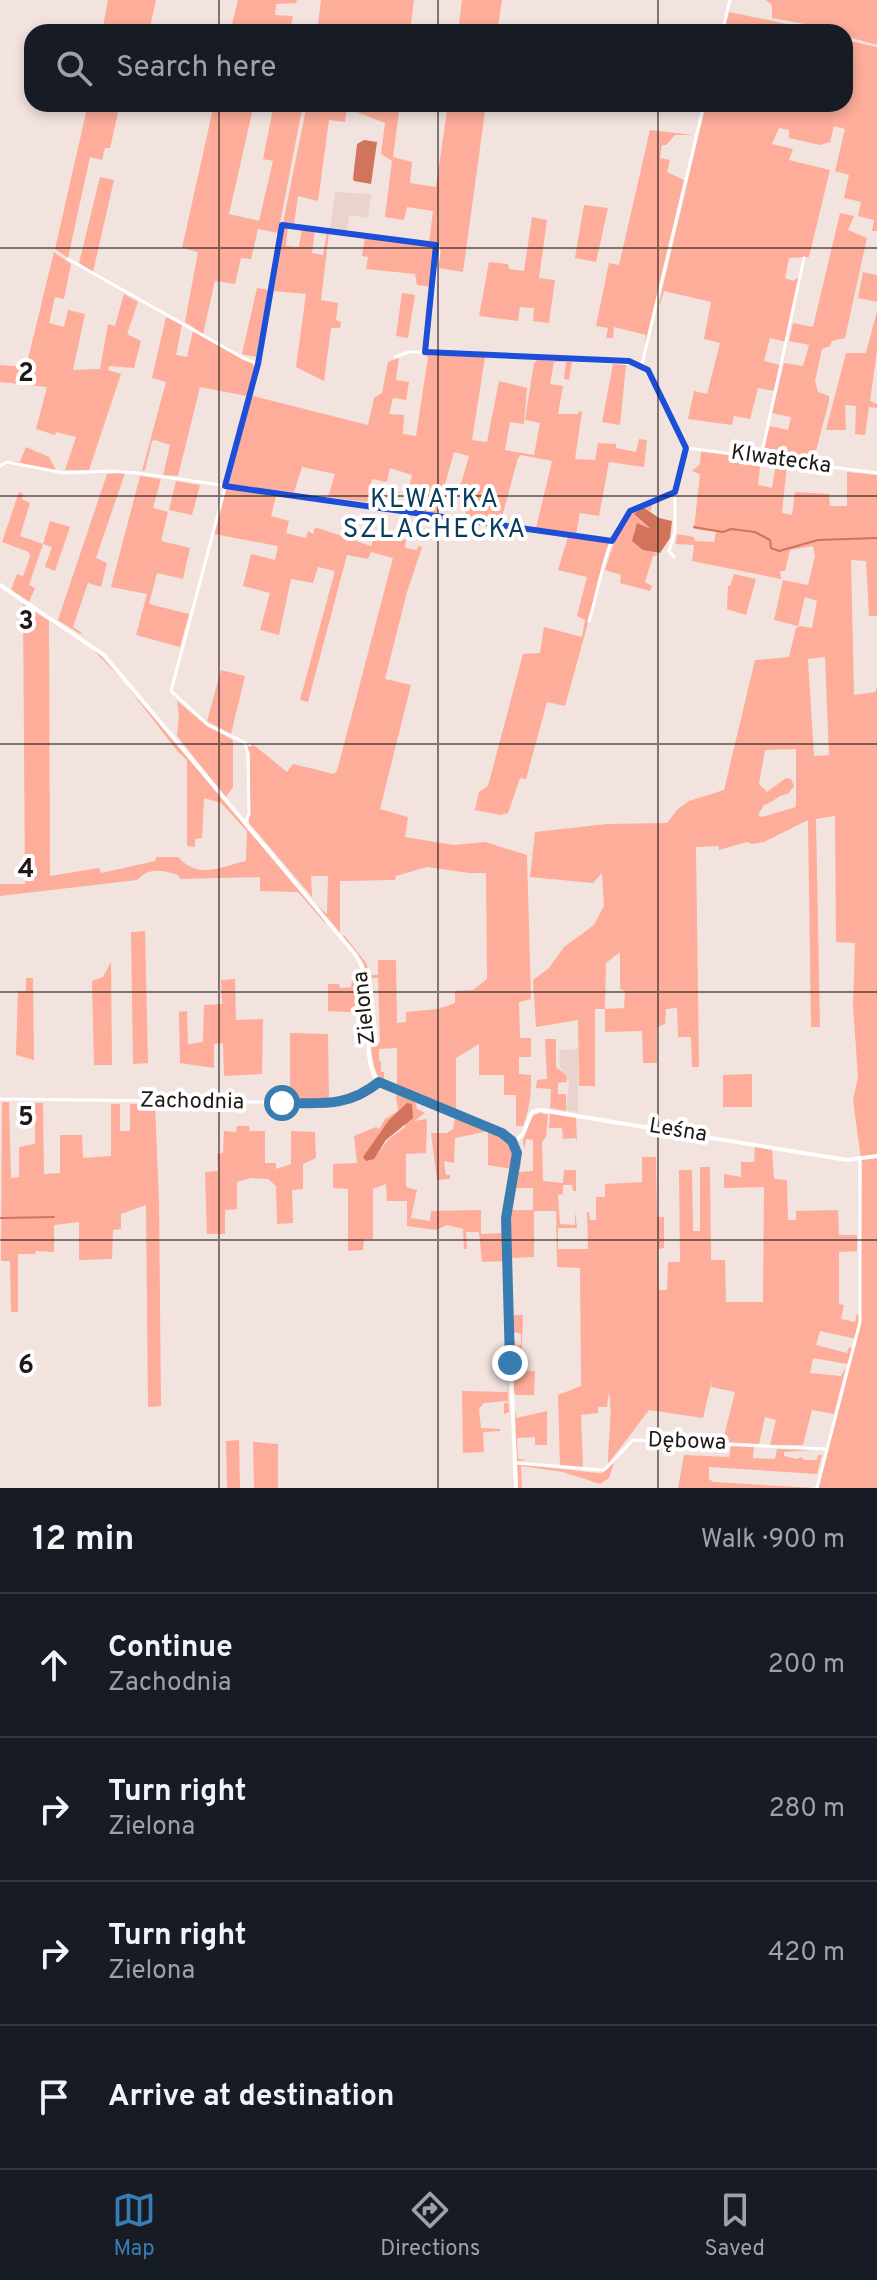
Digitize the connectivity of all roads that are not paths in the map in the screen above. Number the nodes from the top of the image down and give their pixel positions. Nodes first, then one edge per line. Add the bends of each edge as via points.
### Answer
1 (730, 0) edge
2 (724, 24) edge
3 (702, 112) edge
4 (804, 258) dead end
5 (68, 259) dead end
6 (425, 352) junction
7 (395, 357) dead end
8 (258, 364) junction
9 (642, 364) junction
10 (686, 448) junction
11 (761, 457) junction
12 (0, 466) edge
13 (877, 473) edge
14 (225, 486) junction
15 (675, 492) junction
16 (612, 541) junction
17 (674, 557) dead end
18 (0, 585) edge
19 (589, 621) dead end
20 (245, 823) junction
21 (379, 1082) junction
22 (0, 1099) edge
23 (514, 1143) junction
24 (877, 1156) edge
25 (860, 1160) junction
26 (826, 1449) junction
27 (514, 1463) junction
28 (516, 1488) edge
29 (817, 1488) edge

1 - 2 street
3 - 9 street
4 - 11 street
5 - 8 street
6 - 7 street
6 - 8 street via 436,245 282,225
6 - 9 street
8 - 14 street
9 - 10 street
10 - 11 street, Klwatecka
10 - 15 street
11 - 13 street, Klwatecka
12 - 14 street via 7,462 64,473 137,473
14 - 16 street
14 - 20 street via 171,691 204,722 247,744
15 - 16 street via 634,508
15 - 17 street via 675,532 669,548
16 - 19 street
18 - 20 street, Zielona via 104,655
20 - 21 street, Zielona via 361,962 371,1066
21 - 22 street, Zachodnia via 335,1103
21 - 23 street via 502,1133
23 - 25 street, Leśna via 532,1112 540,1110
23 - 27 street via 517,1156 505,1224
24 - 25 street
25 - 26 street via 861,1315
26 - 27 street, Dębowa via 633,1440 604,1470
26 - 29 street
27 - 28 street

